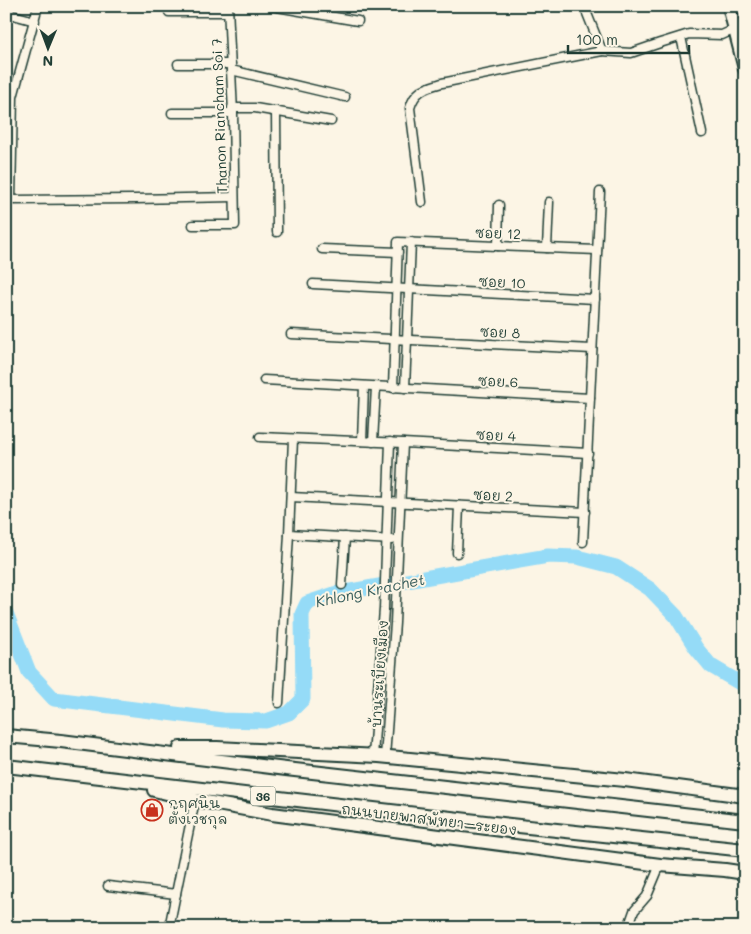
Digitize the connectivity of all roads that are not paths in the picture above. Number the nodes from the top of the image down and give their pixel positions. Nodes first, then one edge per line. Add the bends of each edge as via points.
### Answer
1 (38, 6) edge
2 (271, 6) edge
3 (584, 6) edge
4 (729, 6) edge
5 (228, 9) edge
6 (317, 10) edge
7 (169, 12) dead end
8 (6, 13) edge
9 (358, 20) dead end
10 (35, 21) junction
11 (739, 36) edge
12 (681, 37) junction
13 (602, 51) junction
14 (178, 64) dead end
15 (231, 67) junction
16 (745, 69) edge
17 (345, 97) dead end
18 (232, 111) junction
19 (276, 111) junction
20 (172, 113) dead end
21 (331, 122) dead end
22 (702, 133) dead end
23 (600, 192) dead end
24 (234, 197) junction
25 (422, 202) dead end
26 (548, 202) dead end
27 (500, 205) dead end
28 (193, 225) dead end
29 (277, 232) dead end
30 (411, 242) junction
31 (498, 246) junction
32 (547, 248) junction
33 (322, 249) dead end
34 (597, 250) junction
35 (398, 252) junction
36 (313, 284) dead end
37 (397, 289) junction
38 (409, 290) junction
39 (595, 299) junction
40 (291, 334) dead end
41 (395, 339) junction
42 (407, 340) junction
43 (592, 349) junction
44 (264, 380) dead end
45 (364, 386) junction
46 (376, 387) junction
47 (393, 388) junction
48 (405, 388) junction
49 (590, 398) junction
50 (260, 437) dead end
51 (293, 438) junction
52 (362, 441) junction
53 (373, 442) junction
54 (390, 442) junction
55 (403, 443) junction
56 (588, 453) junction
57 (291, 497) junction
58 (388, 503) junction
59 (400, 503) junction
60 (459, 506) junction
61 (585, 512) junction
62 (289, 534) junction
63 (345, 537) junction
64 (387, 539) junction
65 (399, 540) junction
66 (584, 542) dead end
67 (457, 553) dead end
68 (342, 585) dead end
69 (386, 587) junction
70 (397, 587) junction
71 (384, 622) junction
72 (395, 623) junction
73 (279, 703) dead end
74 (6, 736) edge
75 (130, 749) junction
76 (379, 757) junction
77 (6, 766) edge
78 (113, 778) junction
79 (741, 797) edge
80 (195, 800) junction
81 (745, 821) edge
82 (745, 850) edge
83 (660, 865) junction
84 (745, 865) edge
85 (724, 870) junction
86 (745, 873) edge
87 (108, 886) dead end
88 (176, 894) junction
89 (169, 928) edge
90 (628, 928) edge

1 - 10 street
2 - 6 street
3 - 13 street
4 - 11 main road
5 - 7 street
5 - 15 street, Thanon Riancham Soi 7
6 - 9 street
8 - 10 street
10 - 24 street via 13,97 11,200
11 - 12 street via 689,34
11 - 16 main road
12 - 13 street via 631,53
12 - 22 street
13 - 25 street via 424,88 413,98 410,108
14 - 15 street
15 - 17 street
15 - 18 street, Thanon Riancham Soi 7
18 - 19 street via 255,108
18 - 20 street
18 - 24 street, Thanon Riancham Soi 7
19 - 21 street
19 - 29 street
23 - 34 street
24 - 28 street, Thanon Riancham Soi 7 via 235,225
26 - 32 street
27 - 31 street
30 - 31 street, ซอย 12
30 - 35 street, ซอย 12 via 398,242
30 - 38 street
31 - 32 street, ซอย 12
32 - 34 street, ซอย 12
33 - 35 street
34 - 39 street
35 - 37 street
36 - 37 street, ซอย 10
37 - 38 street, ซอย 10
37 - 41 street
38 - 39 street, ซอย 10
38 - 42 street
39 - 43 street
40 - 41 street, ซอย 8
41 - 42 street, ซอย 8
41 - 47 street
42 - 43 street, ซอย 8
42 - 48 street
43 - 49 street
44 - 45 street, ซอย 6
45 - 46 street, ซอย 6
45 - 52 street
46 - 47 street, ซอย 6
46 - 53 street
47 - 48 street, ซอย 6
48 - 49 street, ซอย 6
49 - 56 street
50 - 51 street, ซอย 4
51 - 52 street, ซอย 4
51 - 57 street
52 - 53 street, ซอย 4
53 - 54 street, ซอย 4
54 - 55 street, ซอย 4
54 - 58 street, บ้านระเบียงเมือง
55 - 56 street, ซอย 4
55 - 59 street, บ้านระเบียงเมือง
56 - 61 street
57 - 58 street, ซอย 2
57 - 62 street
58 - 59 street, ซอย 2
58 - 64 street, บ้านระเบียงเมือง
59 - 60 street, ซอย 2
59 - 65 street, บ้านระเบียงเมือง
60 - 61 street, ซอย 2
60 - 67 street
61 - 66 street
62 - 63 street
62 - 73 street
63 - 64 street
63 - 68 street
64 - 65 street
64 - 69 street, บ้านระเบียงเมือง
65 - 70 street, บ้านระเบียงเมือง
69 - 70 street
69 - 71 street, บ้านระเบียงเมือง
70 - 72 street, บ้านระเบียงเมือง
71 - 72 street
71 - 76 street, บ้านระเบียงเมือง
72 - 76 street, บ้านระเบียงเมือง
74 - 75 main road, 36
75 - 76 main road, 36 via 217,748
75 - 81 main road, 36
76 - 79 main road, 36 via 625,780
77 - 78 main road, ถนนบายพาสพัทยา–ระยอง / 36
78 - 80 main road, ถนนบายพาสพัทยา–ระยอง / 36
78 - 82 main road, ถนนบายพาสพัทยา–ระยอง / 36
80 - 83 main road, ถนนบายพาสพัทยา–ระยอง / 36 via 272,814
80 - 88 street
83 - 85 main road, ถนนบายพาสพัทยา–ระยอง / 36
83 - 90 street
84 - 85 main road
85 - 86 main road, ถนนบายพาสพัทยา–ระยอง / 36
87 - 88 street
88 - 89 street

